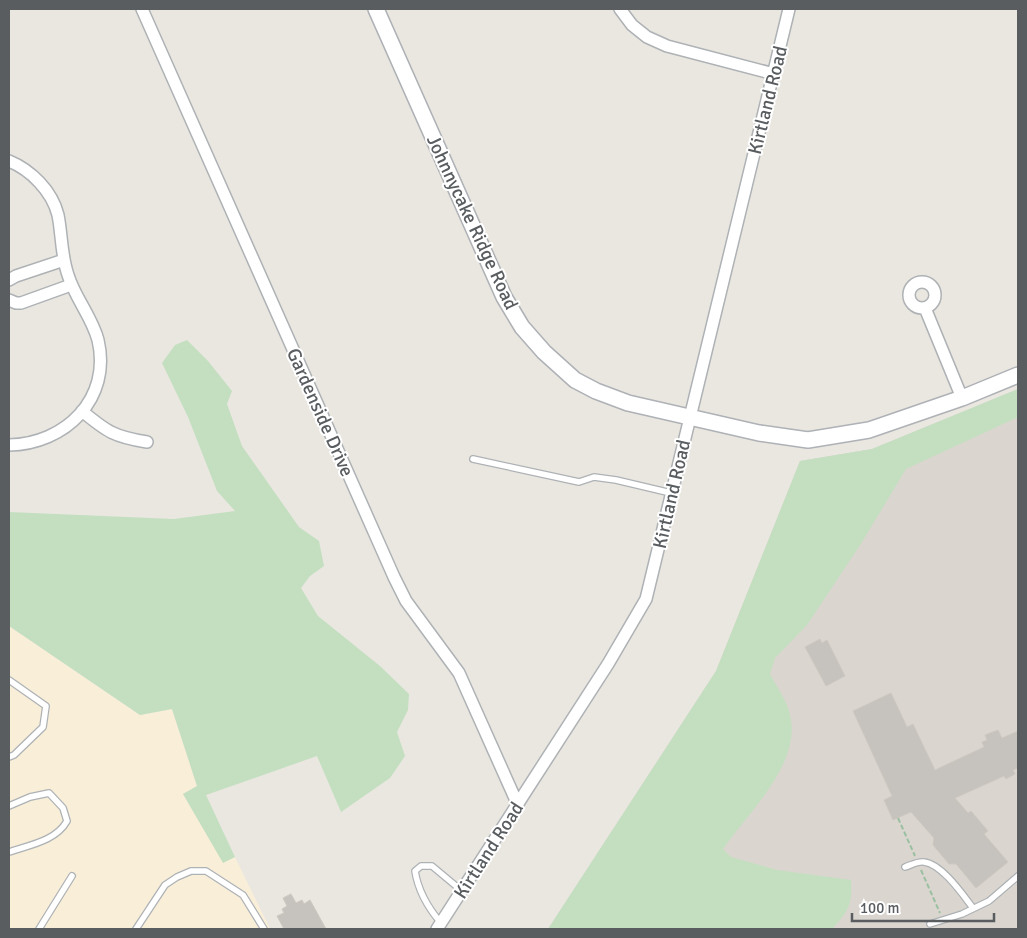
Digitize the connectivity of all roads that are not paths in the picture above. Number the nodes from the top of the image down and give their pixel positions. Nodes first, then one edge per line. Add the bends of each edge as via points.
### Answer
1 (142, 9) edge
2 (376, 9) edge
3 (620, 9) edge
4 (789, 9) edge
5 (774, 74) junction
6 (9, 161) edge
7 (64, 260) junction
8 (9, 280) edge
9 (72, 285) junction
10 (9, 300) edge
11 (925, 308) dead end
12 (1018, 375) edge
13 (962, 398) junction
14 (82, 411) junction
15 (689, 417) junction
16 (147, 442) dead end
17 (9, 445) edge
18 (473, 459) dead end
19 (671, 493) junction
20 (9, 680) edge
21 (9, 757) edge
22 (518, 805) junction
23 (9, 806) edge
24 (9, 852) edge
25 (905, 867) dead end
26 (72, 876) dead end
27 (1018, 876) edge
28 (462, 891) junction
29 (973, 908) junction
30 (930, 924) dead end
31 (439, 926) edge
32 (39, 929) edge
33 (136, 929) edge
34 (264, 929) edge

1 - 22 street, Gardenside Drive via 406,602 459,673
2 - 15 main road, Johnnycake Ridge Road via 504,297 522,327 575,380 628,403
3 - 5 street via 647,37 667,46
4 - 5 street, Kirtland Road
5 - 15 street, Kirtland Road
6 - 7 street via 31,174 47,192 57,213
7 - 8 street
7 - 9 street
9 - 10 street via 21,303
9 - 14 street via 96,332 100,354 97,382
11 - 13 street
12 - 13 main road, Johnnycake Ridge Road
13 - 15 main road, Johnnycake Ridge Road via 870,430 808,440
14 - 16 street via 114,434
14 - 17 street via 68,426 52,436
15 - 19 street, Kirtland Road
18 - 19 lane via 579,482 594,477
19 - 22 street, Kirtland Road via 646,599
20 - 21 lane via 46,706 43,727
22 - 28 street, Kirtland Road
23 - 24 lane via 49,793 63,808 67,821 54,836
25 - 29 lane via 924,862 936,866
26 - 32 lane
27 - 29 lane via 989,901
28 - 31 street, Kirtland Road
28 - 31 lane via 432,866 421,866 416,871 416,881
29 - 30 lane
33 - 34 lane via 165,885 191,871 206,871 243,895

